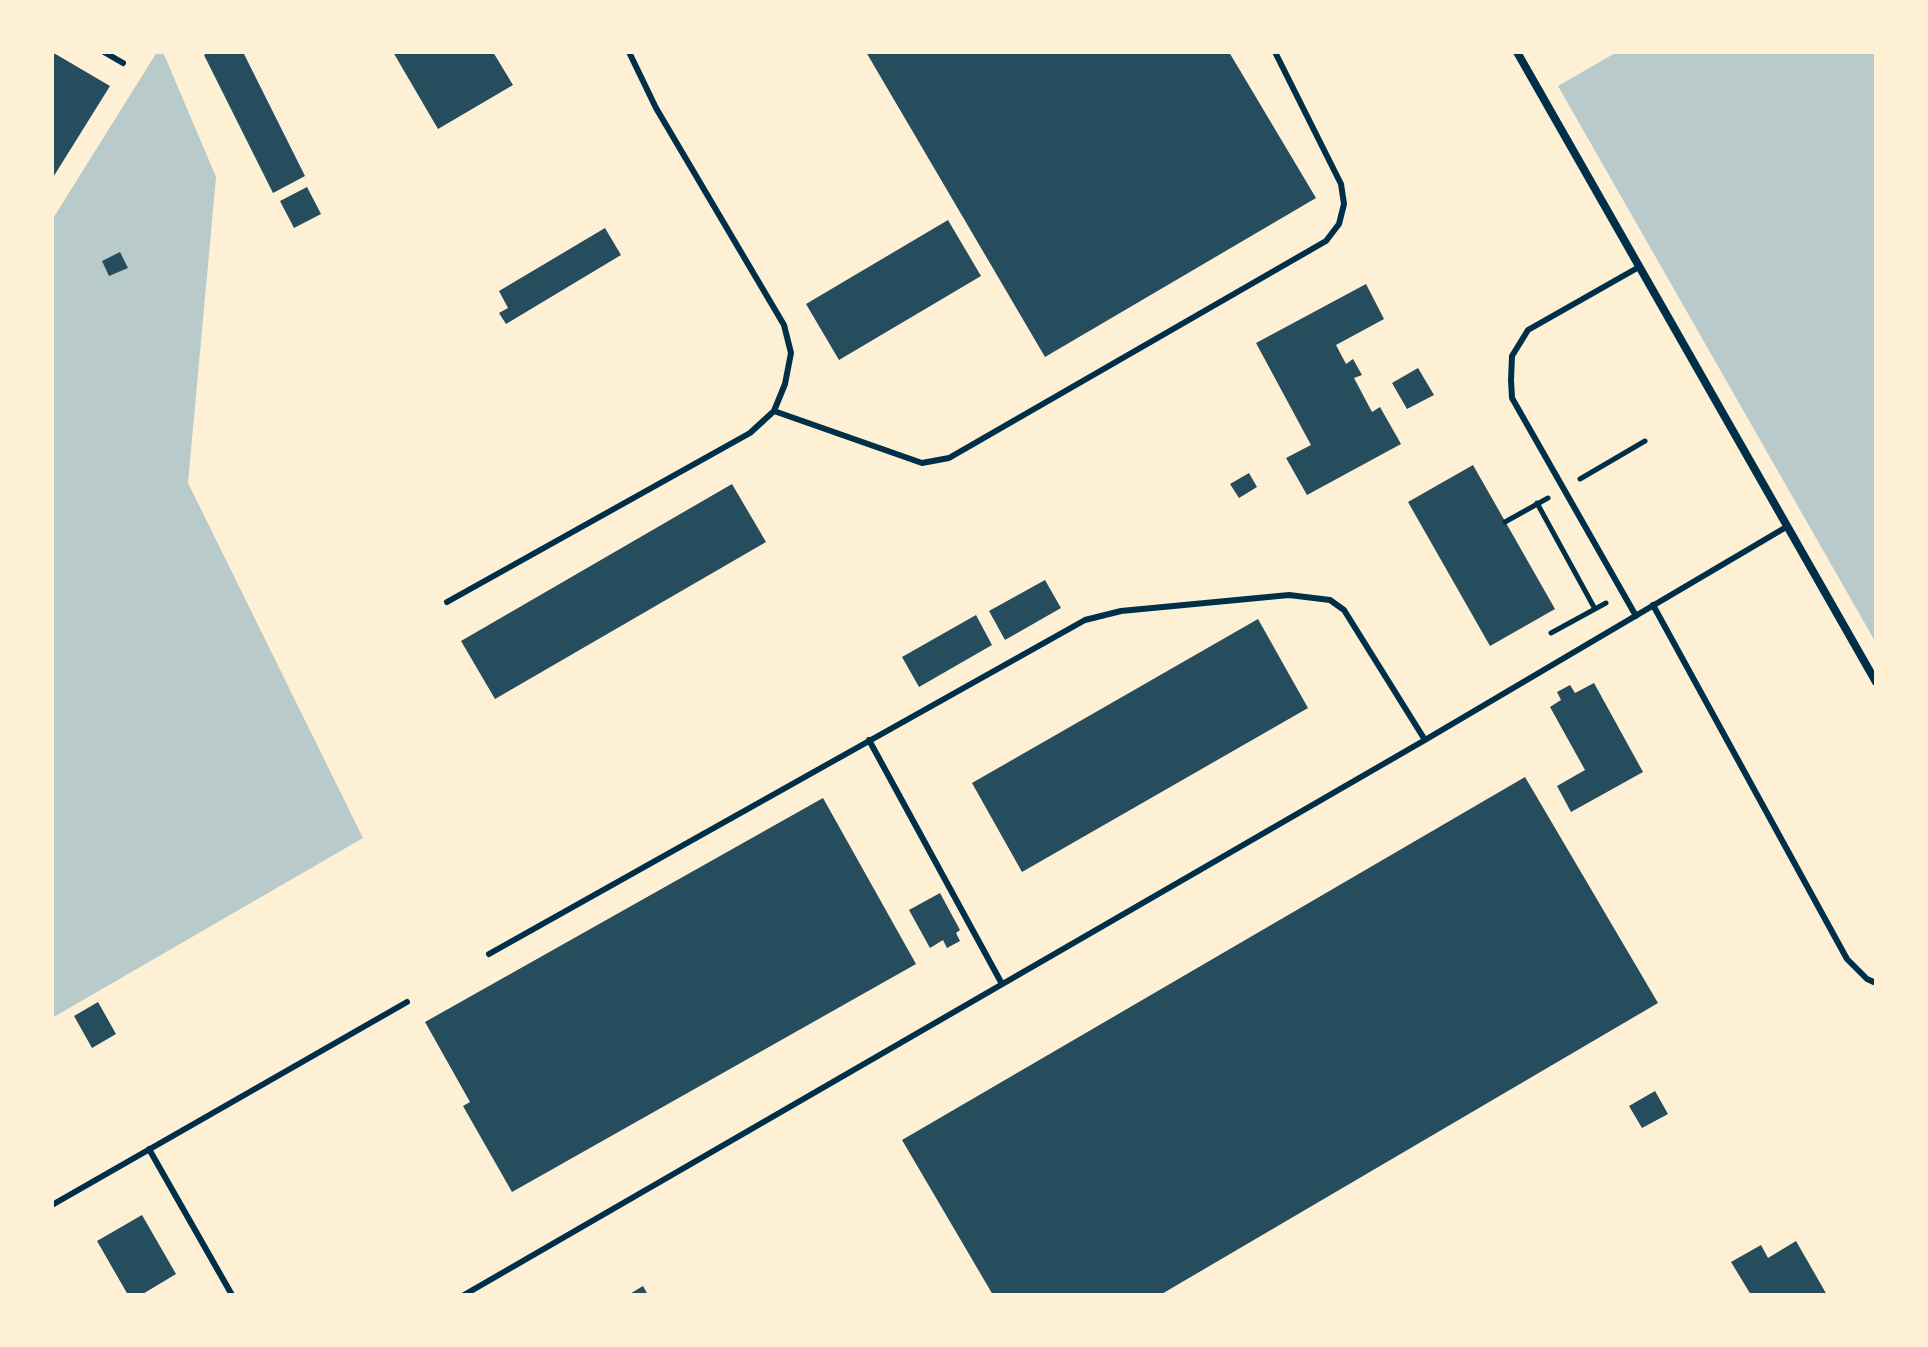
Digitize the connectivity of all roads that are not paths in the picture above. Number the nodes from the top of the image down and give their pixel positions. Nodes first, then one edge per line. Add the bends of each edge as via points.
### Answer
1 (104, 52) edge
2 (629, 52) edge
3 (1275, 52) edge
4 (1517, 52) edge
5 (123, 63) dead end
6 (1639, 267) junction
7 (774, 411) junction
8 (1788, 526) junction
9 (447, 602) dead end
10 (1653, 605) junction
11 (1636, 616) junction
12 (1876, 682) edge
13 (869, 740) junction
14 (1425, 740) junction
15 (489, 954) dead end
16 (1876, 983) edge
17 (1002, 984) junction
18 (407, 1002) dead end
19 (149, 1149) junction
20 (52, 1205) edge
21 (232, 1295) edge
22 (464, 1295) edge

1 - 5 lane
2 - 7 lane via 656,108 784,325 791,353
3 - 7 lane via 1341,184 1339,224 1326,241 949,458 922,463
4 - 6 street
6 - 8 street
6 - 11 lane via 1528,330 1512,356 1511,380 1512,398
7 - 9 lane via 750,433
8 - 10 lane
8 - 12 street
10 - 11 lane
10 - 16 lane via 1847,959
11 - 14 lane
13 - 14 lane via 1085,620 1121,611 1289,595 1330,600 1344,610
13 - 15 lane
13 - 17 lane
14 - 17 lane
17 - 22 lane
18 - 19 lane
19 - 20 lane
19 - 21 lane

